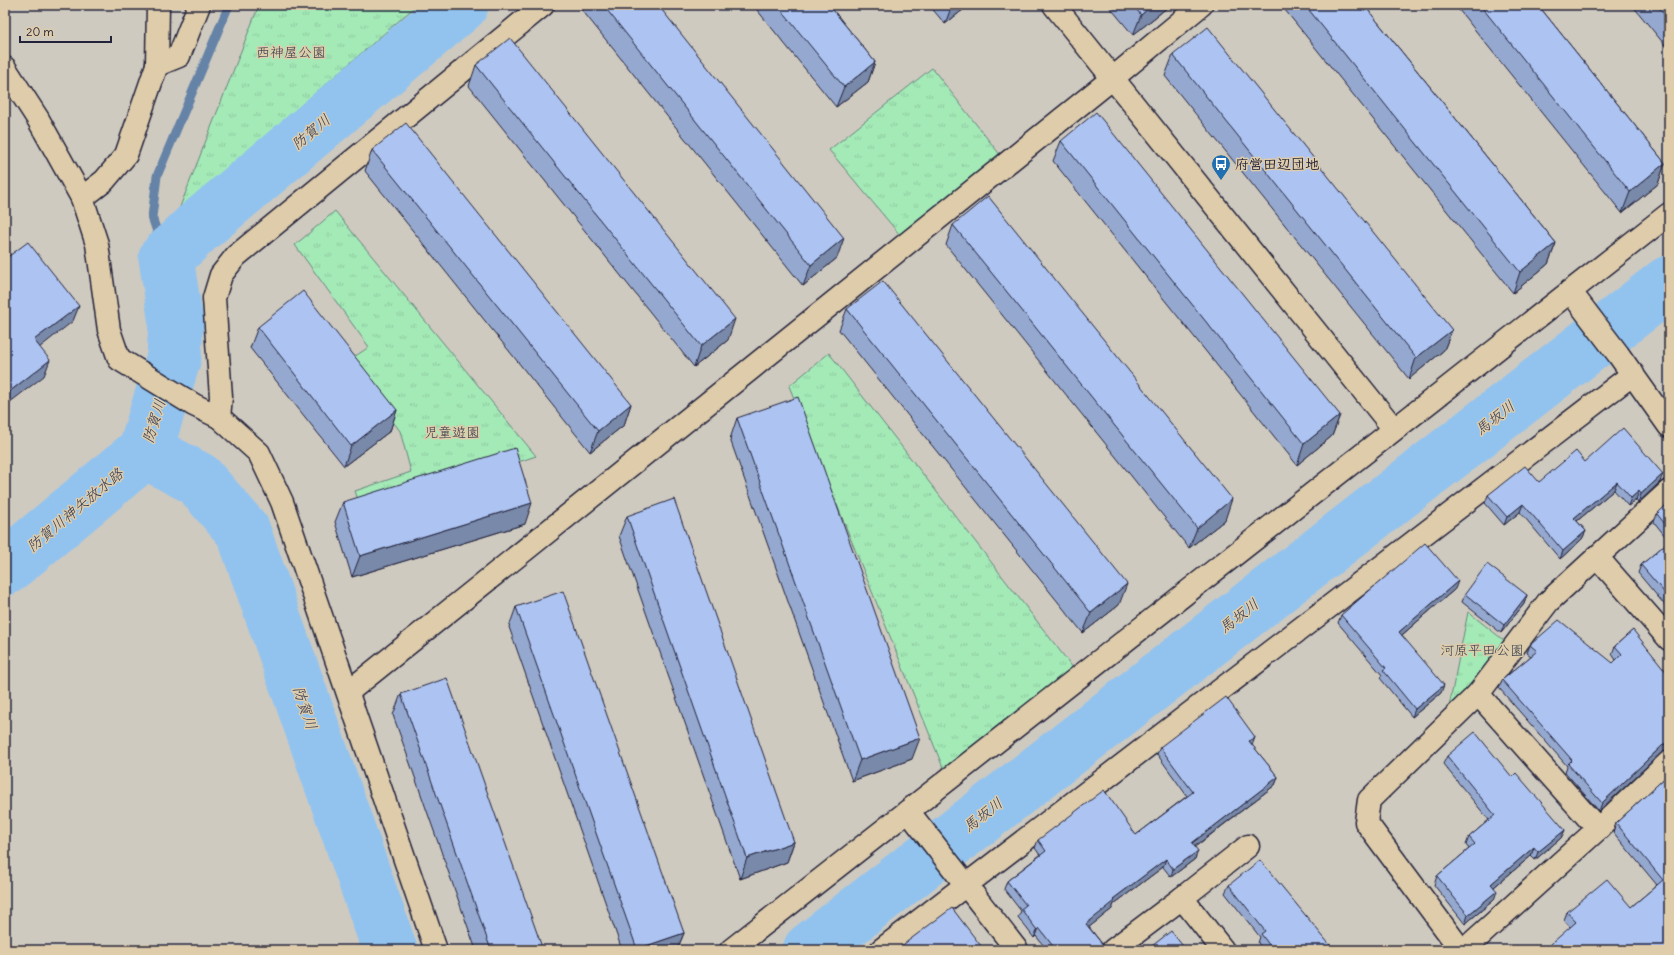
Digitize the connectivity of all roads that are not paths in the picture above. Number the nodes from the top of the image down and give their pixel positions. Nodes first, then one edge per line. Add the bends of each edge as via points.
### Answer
1 (158, 5) edge
2 (199, 5) edge
3 (543, 5) edge
4 (1054, 5) edge
5 (1201, 5) edge
6 (156, 65) junction
7 (5, 68) edge
8 (1113, 78) junction
9 (82, 198) junction
10 (1669, 214) edge
11 (1575, 297) junction
12 (1633, 374) junction
13 (219, 417) junction
14 (1669, 426) edge
15 (1394, 429) junction
16 (1669, 491) edge
17 (1597, 557) junction
18 (1669, 639) edge
19 (348, 692) junction
20 (1478, 694) junction
21 (1669, 762) edge
22 (908, 811) junction
23 (1598, 829) junction
24 (1248, 846) dead end
25 (966, 884) junction
26 (1182, 898) junction
27 (436, 950) edge
28 (731, 950) edge
29 (881, 950) edge
30 (1018, 950) edge
31 (1113, 950) edge
32 (1223, 950) edge
33 (1461, 950) edge
34 (1464, 950) edge

1 - 6 street
2 - 6 street via 179,56
3 - 13 street via 236,256 221,275 214,298 221,397
4 - 8 street
5 - 8 street
6 - 9 street via 126,155 104,181
7 - 9 street via 42,126
8 - 15 street
8 - 19 street
9 - 13 street via 97,244 109,330 119,359 194,405
10 - 11 street
11 - 12 street
11 - 15 street
12 - 14 street
12 - 25 street
13 - 19 street via 259,453 282,502
15 - 22 street
16 - 17 street
17 - 18 street
17 - 20 street via 1548,602
19 - 27 street
20 - 23 street
20 - 33 street via 1368,800 1366,822
21 - 23 street
22 - 25 street
22 - 28 street
23 - 34 street
24 - 26 street
25 - 29 street
25 - 30 street
26 - 31 street
26 - 32 street

